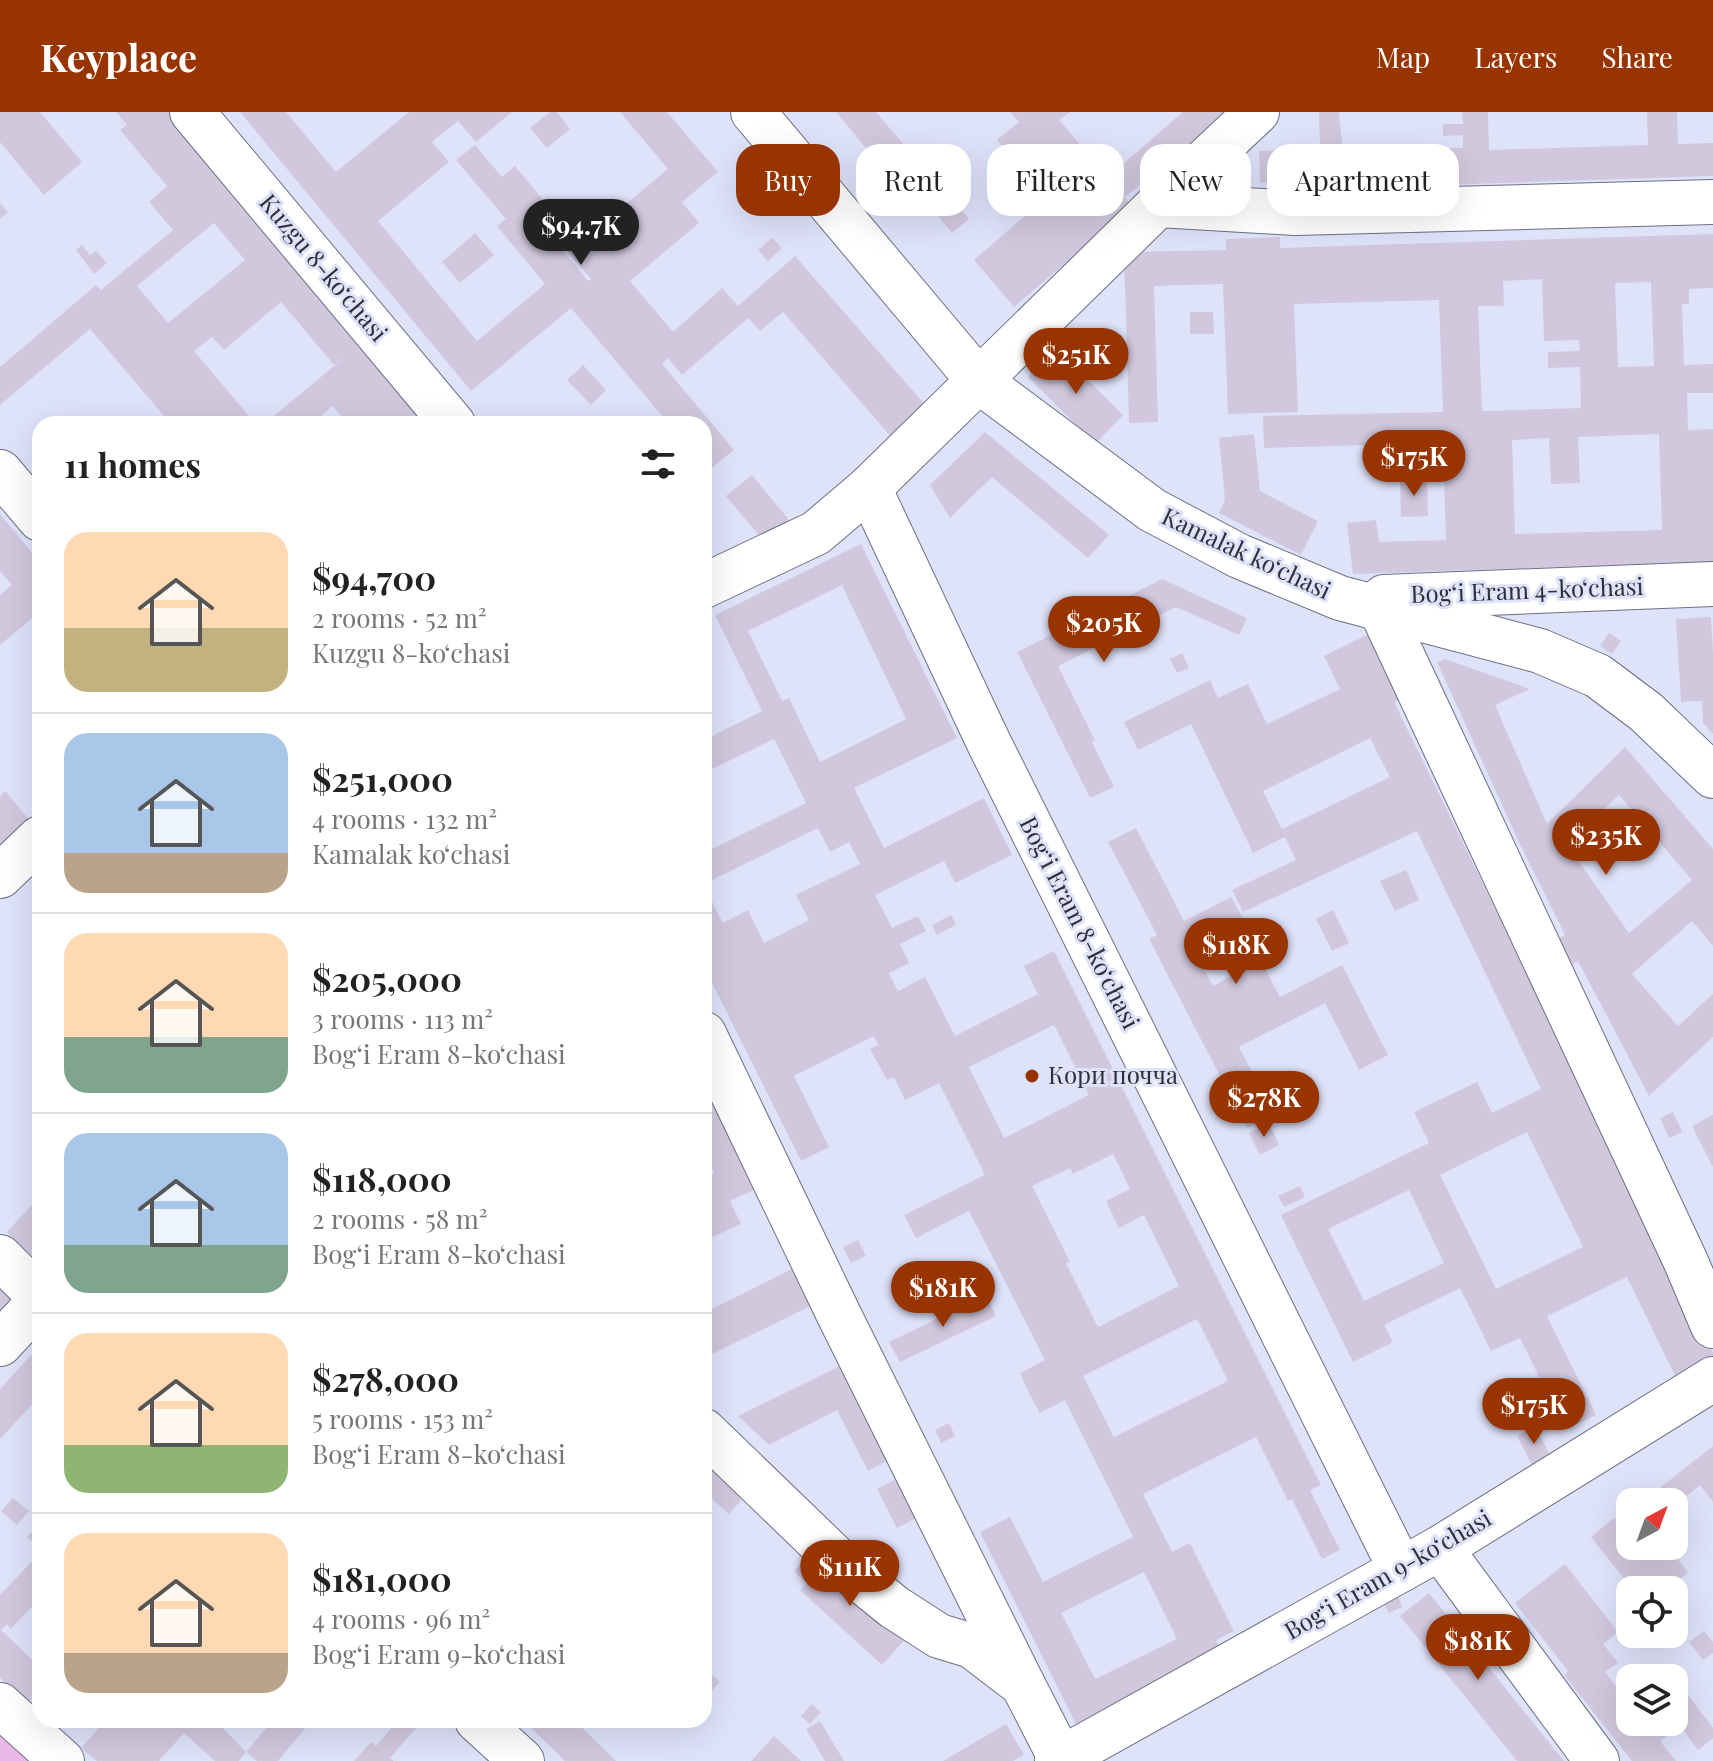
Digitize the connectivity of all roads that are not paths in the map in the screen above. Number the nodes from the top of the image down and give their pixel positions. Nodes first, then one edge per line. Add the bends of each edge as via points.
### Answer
1 (192, 112) edge
2 (753, 112) edge
3 (1257, 112) edge
4 (1223, 144) edge
5 (1713, 202) edge
6 (1251, 210) edge
7 (1147, 216) edge
8 (979, 381) junction
9 (446, 416) edge
10 (0, 472) edge
11 (869, 488) junction
12 (32, 510) edge
13 (712, 582) edge
14 (1713, 584) edge
15 (1360, 604) junction
16 (1713, 776) edge
17 (32, 846) edge
18 (0, 876) edge
19 (712, 1051) edge
20 (0, 1257) edge
21 (32, 1291) edge
22 (32, 1308) edge
23 (1713, 1326) edge
24 (0, 1344) edge
25 (1713, 1379) edge
26 (712, 1439) edge
27 (1440, 1548) junction
28 (1401, 1570) junction
29 (1023, 1685) junction
30 (0, 1705) edge
31 (486, 1728) edge
32 (1114, 1748) edge
33 (1059, 1760) edge
34 (62, 1761) edge
35 (522, 1761) edge
36 (1597, 1761) edge

1 - 9 street, Kuzgu 8-koʻchasi
2 - 8 street, Kamalak koʻchasi
3 - 4 street
5 - 6 street
7 - 8 street
8 - 11 street
8 - 15 street, Kamalak koʻchasi via 1152,510 1239,556
10 - 12 street
11 - 13 street via 816,533
11 - 28 street, Bogʻi Eram 8-koʻchasi via 988,741
14 - 15 street, Bogʻi Eram 4-koʻchasi
15 - 16 street, Kamalak koʻchasi via 1540,651 1598,676 1646,712
15 - 23 street
17 - 18 street
19 - 29 street
20 - 21 street
22 - 24 street
25 - 27 street, Bogʻi Eram 9-koʻchasi
26 - 29 street via 847,1569 894,1607 939,1636 972,1646
27 - 28 street, Bogʻi Eram 9-koʻchasi
27 - 36 street
28 - 32 street, Bogʻi Eram 9-koʻchasi
29 - 33 street
30 - 34 street
31 - 35 street
32 - 33 street, Bogʻi Eram 9-koʻchasi

